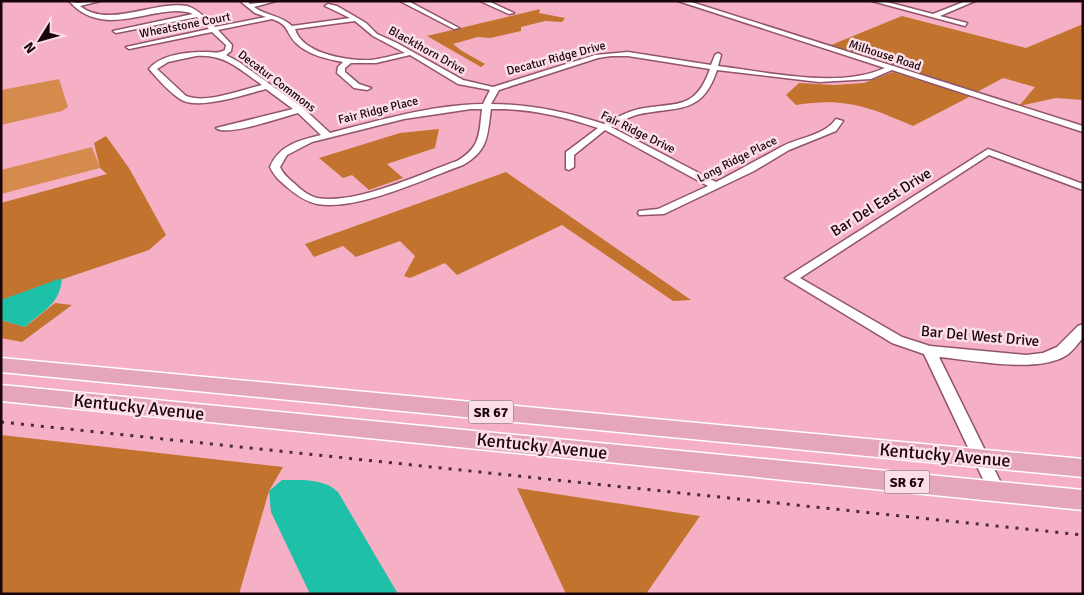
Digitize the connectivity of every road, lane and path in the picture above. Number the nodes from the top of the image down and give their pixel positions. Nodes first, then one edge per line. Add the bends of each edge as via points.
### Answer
1 (97, 1) edge
2 (243, 1) edge
3 (273, 1) edge
4 (402, 1) edge
5 (483, 1) edge
6 (681, 1) edge
7 (875, 1) edge
8 (947, 1) edge
9 (972, 1) edge
10 (73, 3) edge
11 (962, 5) junction
12 (249, 6) junction
13 (328, 6) dead end
14 (512, 14) dead end
15 (197, 15) junction
16 (934, 16) junction
17 (274, 17) junction
18 (356, 19) junction
19 (965, 24) dead end
20 (291, 28) junction
21 (456, 28) dead end
22 (214, 30) junction
23 (116, 31) dead end
24 (129, 47) dead end
25 (411, 53) junction
26 (221, 56) junction
27 (718, 56) dead end
28 (350, 61) junction
29 (713, 67) junction
30 (887, 67) junction
31 (268, 86) junction
32 (368, 88) dead end
33 (494, 90) junction
34 (488, 106) junction
35 (300, 110) junction
36 (839, 121) dead end
37 (604, 127) junction
38 (220, 128) dead end
39 (1083, 129) edge
40 (328, 136) junction
41 (279, 158) joint
42 (569, 167) dead end
43 (714, 185) junction
44 (1083, 187) edge
45 (643, 213) dead end
46 (791, 278) joint
47 (1083, 329) edge
48 (929, 351) junction
49 (1, 365) edge
50 (1, 394) edge
51 (981, 458) junction
52 (1083, 468) edge
53 (997, 491) junction
54 (1083, 500) edge

1 - 10 street
2 - 12 street
3 - 12 street
4 - 21 street
5 - 14 street
6 - 30 street, Milhouse Road
7 - 16 street
8 - 11 street
9 - 11 street
10 - 15 street, Decatur Commons via 84,12 98,14 179,6 189,8
11 - 16 street
12 - 17 street
13 - 18 street, Blackthorn Drive
15 - 22 street, Decatur Commons
15 - 23 street
16 - 19 street
17 - 20 street via 287,22
17 - 22 street, Wheatstone Court
18 - 20 street
18 - 25 street, Blackthorn Drive via 376,35
20 - 28 street via 294,38 305,47
22 - 24 street, Wheatstone Court
22 - 26 street, Decatur Commons via 230,47
25 - 28 street via 372,62
25 - 33 street, Blackthorn Drive via 461,82
26 - 31 street, Decatur Commons
26 - 31 street via 171,59 157,64 153,70 183,98 194,101
27 - 29 street
28 - 32 street via 342,67 341,73 357,86
29 - 30 street, Decatur Ridge Drive via 832,80 871,77
29 - 33 street, Decatur Ridge Drive via 607,54 506,83
29 - 37 street via 704,91 694,100 633,113
30 - 39 street, Milhouse Road
31 - 35 street, Decatur Commons
33 - 34 street, Decatur Ridge Drive
34 - 37 street, Fair Ridge Drive via 553,112
34 - 40 street, Fair Ridge Place via 412,113
34 - 41 street, Decatur Ridge Drive via 480,149 467,160 357,199 329,202 301,194 276,172
35 - 38 street
35 - 40 street, Decatur Commons
36 - 43 street, Long Ridge Place via 834,129 786,148 751,169
37 - 42 street via 569,154
37 - 43 street, Fair Ridge Drive
40 - 41 street, Fair Ridge Place via 296,146
43 - 45 street, Long Ridge Place via 660,212
44 - 46 street, Bar Del East Drive via 988,152
46 - 48 street, Bar Del West Drive via 897,340
47 - 48 street, Bar Del West Drive via 1062,351 1046,358 1026,360
48 - 51 street
49 - 51 main road, Kentucky Avenue / SR 67
50 - 53 main road, Kentucky Avenue / SR 67
51 - 52 main road, Kentucky Avenue / SR 67
51 - 53 street
53 - 54 main road, Kentucky Avenue / SR 67

